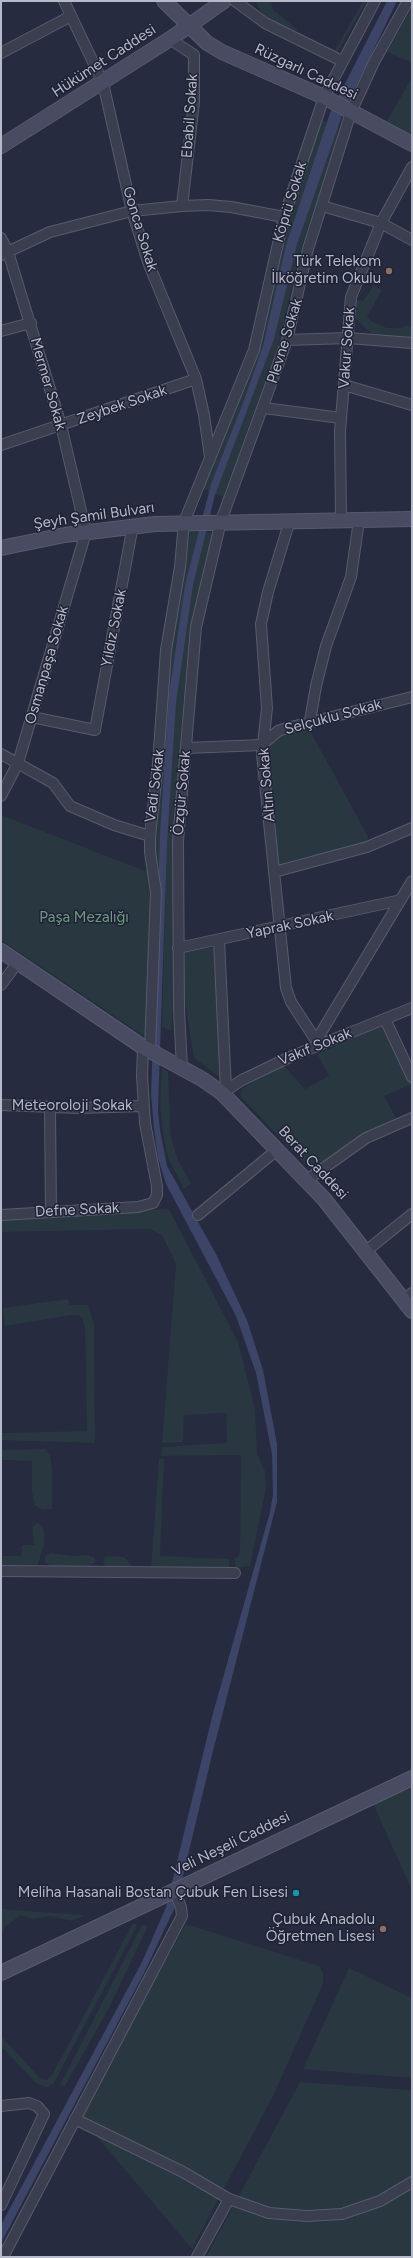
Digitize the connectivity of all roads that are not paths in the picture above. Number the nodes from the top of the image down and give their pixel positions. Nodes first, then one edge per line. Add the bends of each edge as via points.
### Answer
1 (64, 1) edge
2 (164, 1) edge
3 (224, 1) edge
4 (235, 1) edge
5 (375, 1) edge
6 (408, 1) edge
7 (71, 16) junction
8 (189, 26) junction
9 (170, 39) junction
10 (207, 43) junction
11 (1, 53) edge
12 (194, 55) junction
13 (342, 61) junction
14 (103, 83) junction
15 (324, 98) junction
16 (350, 111) junction
17 (412, 144) edge
18 (1, 146) edge
19 (412, 167) edge
20 (182, 206) junction
21 (322, 206) junction
22 (132, 211) junction
23 (284, 217) junction
24 (381, 223) junction
25 (1, 238) edge
26 (412, 240) edge
27 (4, 254) edge
28 (31, 323) junction
29 (1, 331) edge
30 (348, 338) junction
31 (287, 340) junction
32 (412, 344) edge
33 (196, 379) junction
34 (344, 385) junction
35 (412, 405) edge
36 (264, 408) junction
37 (341, 418) junction
38 (61, 425) junction
39 (1, 445) edge
40 (210, 458) junction
41 (341, 519) junction
42 (412, 519) edge
43 (290, 520) junction
44 (359, 520) junction
45 (221, 521) junction
46 (188, 522) junction
47 (133, 525) junction
48 (86, 532) junction
49 (1, 548) edge
50 (412, 697) edge
51 (32, 717) junction
52 (310, 721) junction
53 (262, 745) junction
54 (186, 748) junction
55 (1, 754) edge
56 (18, 763) junction
57 (1, 796) edge
58 (412, 828) edge
59 (150, 836) junction
60 (274, 872) junction
61 (412, 881) edge
62 (401, 900) junction
63 (278, 928) junction
64 (219, 940) junction
65 (178, 948) junction
66 (1, 951) edge
67 (18, 962) junction
68 (1, 985) edge
69 (412, 1008) edge
70 (385, 1019) junction
71 (317, 1043) junction
72 (146, 1048) junction
73 (182, 1068) junction
74 (412, 1077) edge
75 (224, 1092) junction
76 (1, 1105) edge
77 (143, 1106) junction
78 (50, 1108) junction
79 (412, 1118) edge
80 (278, 1149) junction
81 (307, 1180) junction
82 (153, 1203) joint
83 (51, 1212) junction
84 (412, 1214) edge
85 (1, 1215) edge
86 (198, 1215) dead end
87 (366, 1251) junction
88 (409, 1302) edge
89 (1, 1571) edge
90 (235, 1573) dead end
91 (412, 1778) edge
92 (180, 1887) junction
93 (1, 1973) edge
94 (1, 2106) edge
95 (75, 2119) junction
96 (412, 2182) edge
97 (228, 2199) junction
98 (1, 2206) edge
99 (3, 2257) edge
100 (198, 2257) edge

1 - 7 street, Gonca Sokak
2 - 8 street, Rüzgarlı Caddesi
3 - 8 street, Hükümet Caddesi
4 - 13 street via 265,23
5 - 13 street, Köprü Sokak
6 - 16 street, Plevne Sokak
7 - 11 street
7 - 14 street, Gonca Sokak
8 - 9 street, Hükümet Caddesi
8 - 10 street, Rüzgarlı Caddesi
9 - 12 street, Ebabil Sokak
9 - 14 street, Hükümet Caddesi
10 - 12 street
10 - 15 street, Rüzgarlı Caddesi
12 - 20 street, Ebabil Sokak via 194,102
13 - 15 street, Köprü Sokak
14 - 18 street, Hükümet Caddesi
14 - 22 street, Gonca Sokak
15 - 16 street, Rüzgarlı Caddesi
15 - 23 street, Köprü Sokak
16 - 17 street, Rüzgarlı Caddesi
16 - 21 street, Plevne Sokak
19 - 24 street, Vakur Sokak
20 - 22 street
20 - 23 street via 231,207
21 - 24 street
21 - 31 street, Plevne Sokak via 308,249
22 - 27 street via 50,232
22 - 33 street, Gonca Sokak via 150,268
23 - 40 street, Köprü Sokak via 257,341
24 - 26 street
24 - 30 street, Vakur Sokak via 354,286 349,309
25 - 27 street, Mermer Sokak
27 - 28 street, Mermer Sokak
28 - 29 street
28 - 38 street, Mermer Sokak
30 - 31 street
30 - 32 street
30 - 34 street, Vakur Sokak
31 - 36 street, Plevne Sokak
33 - 38 street, Zeybek Sokak
33 - 40 street, Gonca Sokak
34 - 35 street
34 - 37 street, Vakur Sokak
36 - 37 street
36 - 45 street, Plevne Sokak
37 - 41 street, Vakur Sokak
38 - 39 street, Zeybek Sokak
38 - 48 street, Mermer Sokak
40 - 46 street, Köprü Sokak
41 - 43 street
41 - 44 street
42 - 44 street
43 - 45 street
43 - 53 street, Altın Sokak via 261,624 267,708
44 - 52 street via 351,577 326,646
45 - 46 street, Şeyh Şamil Bulvarı
45 - 54 street, Özgür Sokak via 196,631
46 - 47 street, Şeyh Şamil Bulvarı
46 - 59 street, Vadi Sokak via 166,650
47 - 48 street, Şeyh Şamil Bulvarı
47 - 51 street, Yıldız Sokak via 95,730
48 - 49 street, Şeyh Şamil Bulvarı
48 - 51 street, Osmanpaşa Sokak
50 - 52 street, Selçuklu Sokak
51 - 56 street, Osmanpaşa Sokak
52 - 53 street, Selçuklu Sokak via 278,731
53 - 54 street
53 - 60 street, Altın Sokak
54 - 65 street, Özgür Sokak via 178,841
55 - 56 street
56 - 57 street, Osmanpaşa Sokak
56 - 59 street via 53,783 70,806 114,825
58 - 60 street via 367,847
59 - 72 street, Vadi Sokak via 156,892
60 - 63 street, Altın Sokak
61 - 62 street
62 - 63 street, Yaprak Sokak
62 - 71 street
63 - 64 street, Yaprak Sokak
63 - 71 street, Altın Sokak via 288,995
64 - 65 street, Yaprak Sokak
64 - 75 street
65 - 73 street, Özgür Sokak
66 - 67 street
67 - 68 street
67 - 72 street
69 - 70 street, Vakıf Sokak
70 - 71 street, Vakıf Sokak
70 - 74 street
71 - 75 street, Vakıf Sokak via 269,1066
72 - 73 street, Berat Caddesi
72 - 77 street, Vadi Sokak
73 - 75 street, Berat Caddesi
75 - 80 street, Berat Caddesi
76 - 78 street, Meteoroloji Sokak
77 - 78 street, Meteoroloji Sokak
77 - 82 street, Vadi Sokak via 149,1154 157,1186 157,1195
78 - 83 street
79 - 81 street via 366,1138
80 - 81 street, Berat Caddesi
80 - 86 street
81 - 87 street, Berat Caddesi
82 - 83 street, Defne Sokak via 138,1207
83 - 85 street, Defne Sokak
84 - 87 street
87 - 88 street, Berat Caddesi
89 - 90 street
91 - 92 street, Veli Neşeli Caddesi
92 - 93 street, Veli Neşeli Caddesi
92 - 95 street via 182,1916
94 - 98 street via 29,2103 37,2106 44,2114
95 - 97 street via 183,2172
95 - 99 street
96 - 97 street via 366,2207 331,2215 282,2214 255,2209
97 - 100 street

